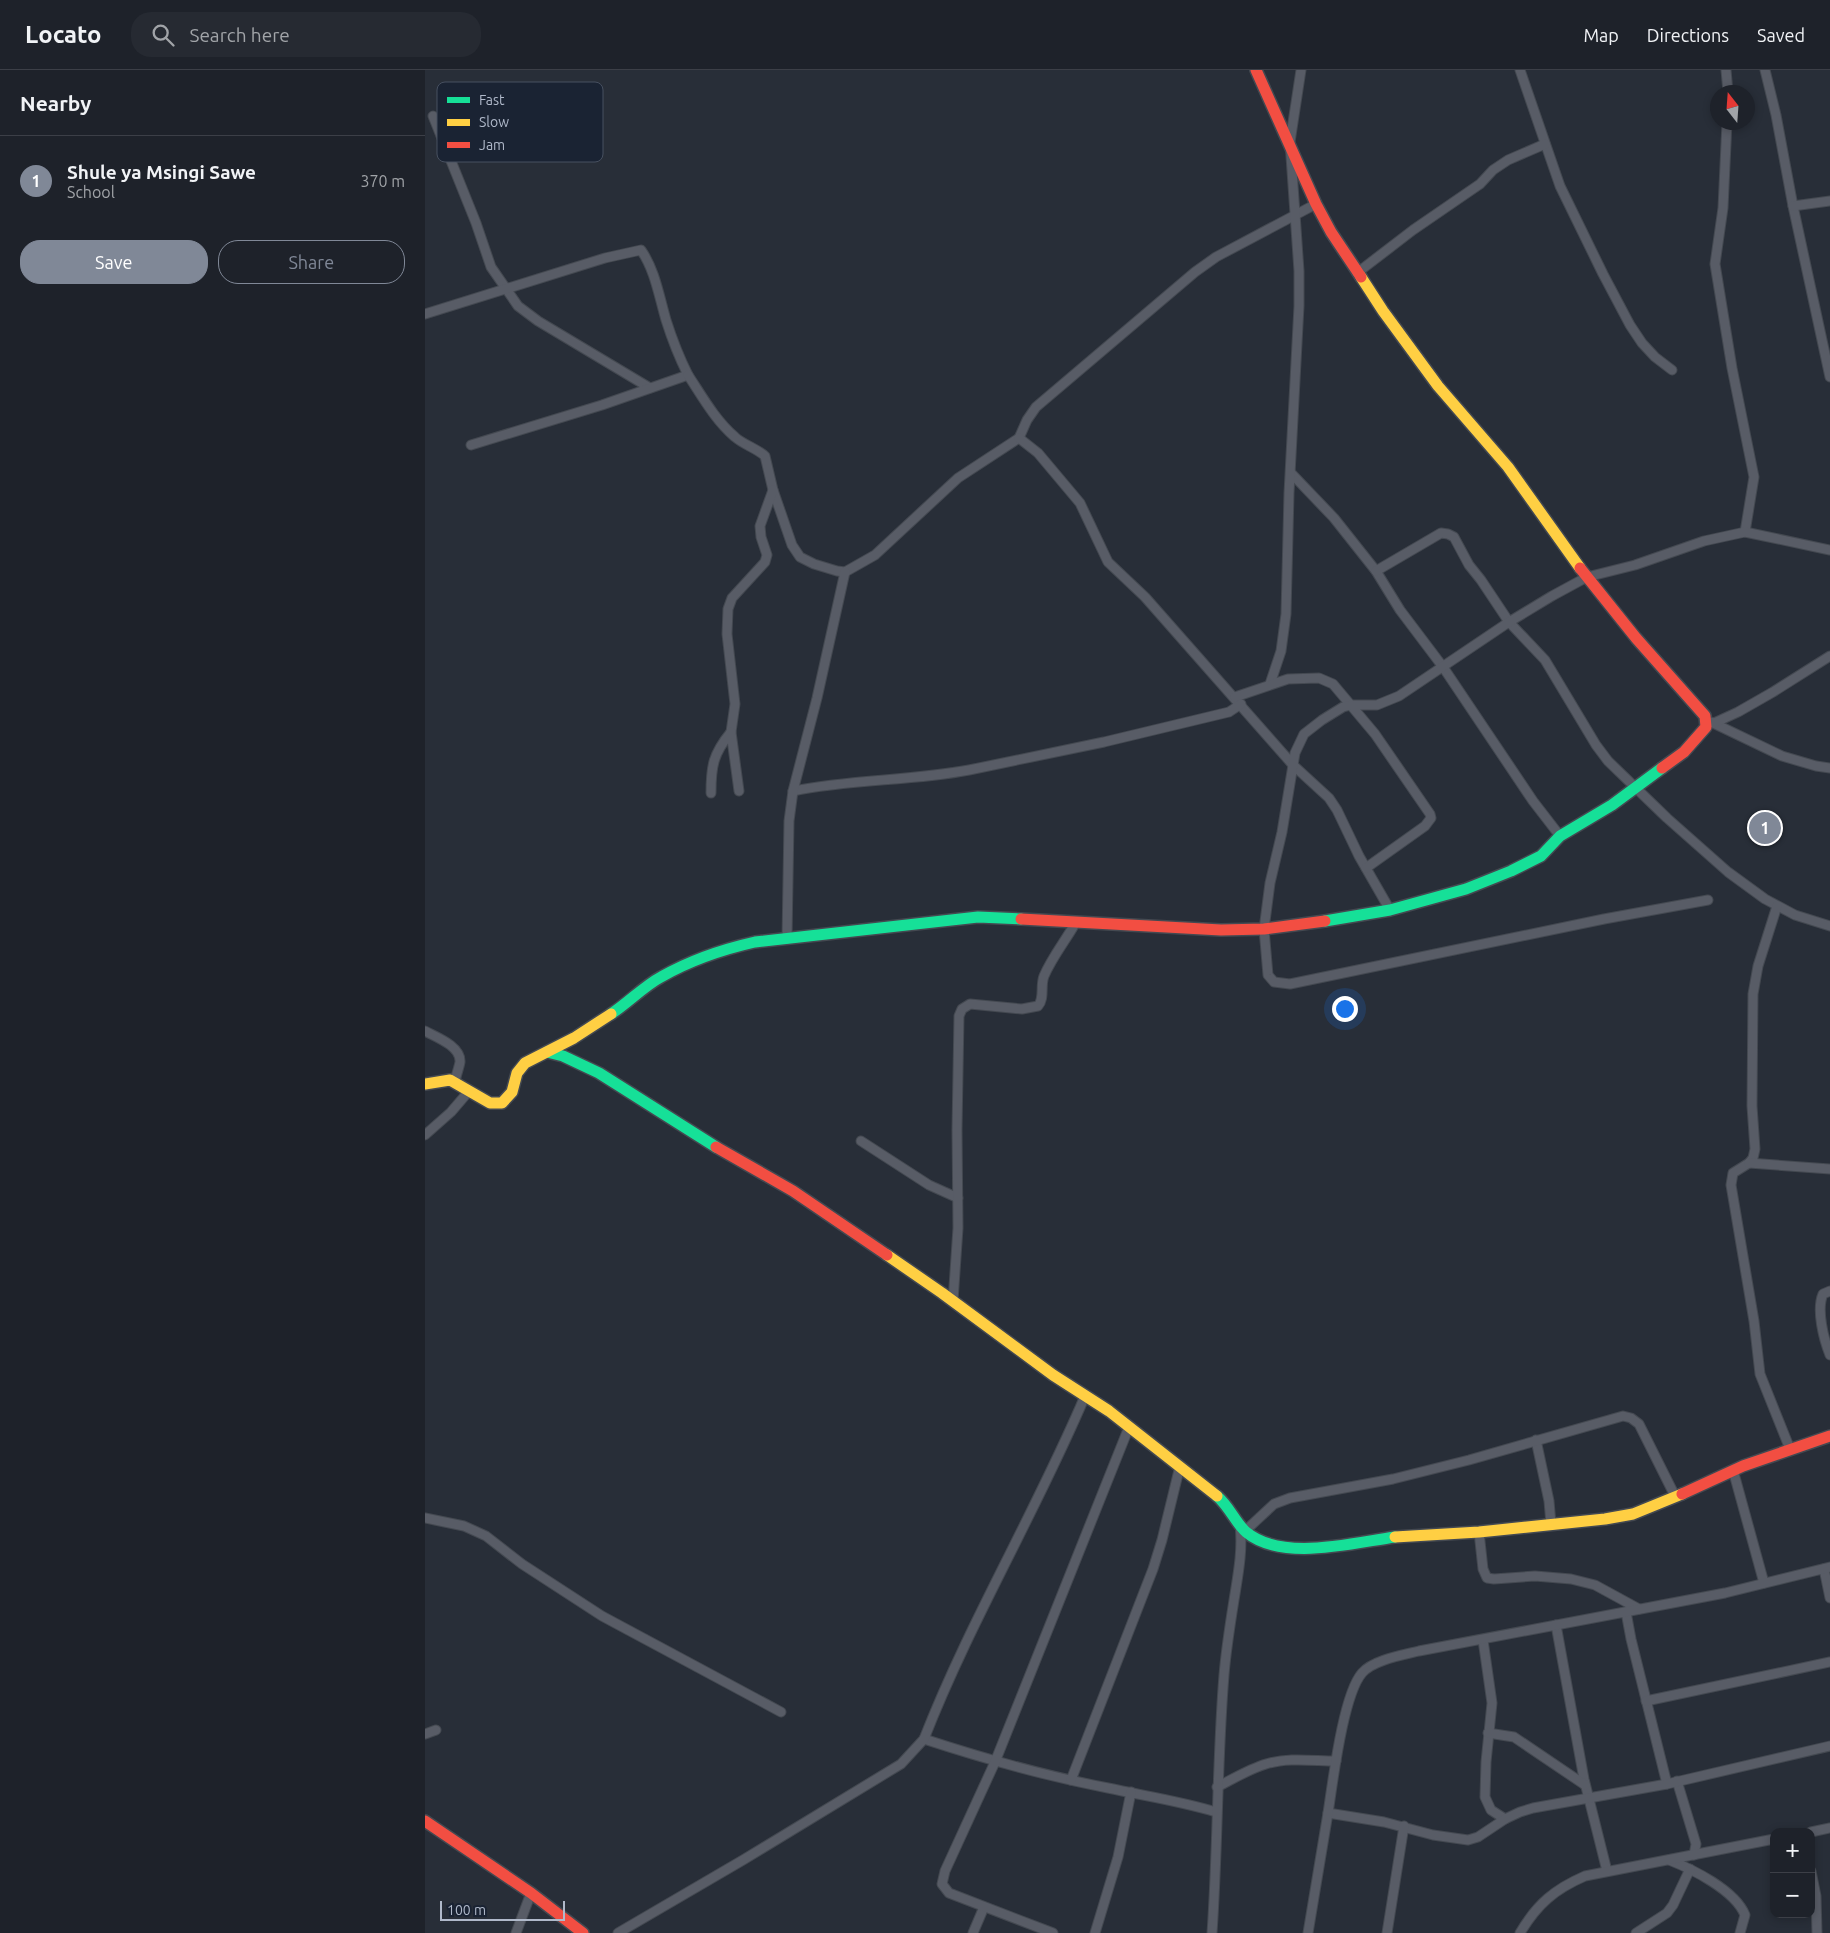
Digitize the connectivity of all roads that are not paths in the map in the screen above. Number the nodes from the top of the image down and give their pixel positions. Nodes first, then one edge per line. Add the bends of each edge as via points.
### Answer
1 (1256, 70) edge
2 (1301, 70) edge
3 (1520, 70) edge
4 (1726, 70) edge
5 (1765, 70) edge
6 (1727, 85) edge
7 (433, 116) dead end
8 (437, 126) edge
9 (1727, 130) edge
10 (1290, 142) junction
11 (1545, 144) junction
12 (451, 162) edge
13 (1830, 201) edge
14 (1316, 204) junction
15 (1793, 206) junction
16 (1295, 215) junction
17 (1357, 273) junction
18 (505, 288) junction
19 (425, 314) edge
20 (1829, 367) edge
21 (1672, 370) dead end
22 (688, 375) junction
23 (1830, 378) edge
24 (650, 388) junction
25 (1019, 438) junction
26 (471, 445) dead end
27 (1291, 473) junction
28 (773, 490) junction
29 (1745, 532) junction
30 (1830, 550) edge
31 (1376, 571) junction
32 (845, 572) junction
33 (1587, 577) junction
34 (1509, 622) junction
35 (1830, 656) edge
36 (1443, 667) junction
37 (1270, 684) junction
38 (1238, 701) junction
39 (1351, 705) junction
40 (1710, 721) junction
41 (731, 732) junction
42 (1293, 765) junction
43 (1830, 768) edge
44 (1636, 788) junction
45 (739, 791) dead end
46 (793, 791) junction
47 (711, 793) dead end
48 (1560, 836) junction
49 (1366, 868) junction
50 (1708, 900) dead end
51 (1777, 906) junction
52 (1390, 910) junction
53 (1076, 922) junction
54 (1830, 926) edge
55 (1264, 929) junction
56 (787, 939) junction
57 (425, 1031) edge
58 (547, 1052) junction
59 (455, 1082) junction
60 (425, 1084) edge
61 (469, 1091) junction
62 (425, 1136) edge
63 (861, 1141) dead end
64 (1749, 1164) junction
65 (1830, 1169) edge
66 (958, 1198) junction
67 (1830, 1291) edge
68 (953, 1301) junction
69 (1830, 1355) edge
70 (1085, 1396) junction
71 (1129, 1427) junction
72 (1830, 1436) edge
73 (1536, 1440) junction
74 (1790, 1449) junction
75 (1179, 1466) junction
76 (1733, 1470) junction
77 (1675, 1496) junction
78 (425, 1518) edge
79 (1551, 1524) junction
80 (1242, 1527) junction
81 (1479, 1532) junction
82 (1827, 1568) edge
83 (1764, 1583) junction
84 (1830, 1598) edge
85 (1639, 1609) junction
86 (1626, 1612) junction
87 (1556, 1625) junction
88 (1483, 1640) junction
89 (1830, 1662) edge
90 (1646, 1701) junction
91 (781, 1712) dead end
92 (436, 1730) dead end
93 (1488, 1733) junction
94 (425, 1734) edge
95 (925, 1739) junction
96 (1830, 1746) edge
97 (1336, 1761) junction
98 (995, 1762) junction
99 (1071, 1780) junction
100 (1677, 1782) junction
101 (1667, 1784) junction
102 (1585, 1785) junction
103 (1217, 1787) junction
104 (1131, 1792) junction
105 (1588, 1798) junction
106 (1216, 1812) junction
107 (1328, 1813) junction
108 (1505, 1819) junction
109 (425, 1821) edge
110 (1404, 1826) junction
111 (1830, 1828) edge
112 (1815, 1831) edge
113 (1770, 1840) edge
114 (1694, 1855) junction
115 (1669, 1860) junction
116 (1690, 1869) junction
117 (1607, 1871) junction
118 (1811, 1873) edge
119 (531, 1893) junction
120 (984, 1907) junction
121 (516, 1933) edge
122 (583, 1933) edge
123 (618, 1933) edge
124 (973, 1933) edge
125 (1053, 1933) edge
126 (1095, 1933) edge
127 (1212, 1933) edge
128 (1308, 1933) edge
129 (1387, 1933) edge
130 (1520, 1933) edge
131 (1636, 1933) edge
132 (1740, 1933) edge
133 (1817, 1933) edge

1 - 10 street
2 - 10 street
3 - 11 street
4 - 6 street
5 - 15 street
7 - 8 street
9 - 29 street via 1723,208 1715,264 1754,477
10 - 14 street
10 - 16 street
11 - 17 street via 1493,170 1480,184
11 - 21 street via 1567,202 1630,325 1655,357
12 - 18 street via 491,267
13 - 15 street
14 - 16 street
14 - 17 street
15 - 20 street
16 - 25 street via 1216,257 1195,272 1036,407
16 - 27 street via 1299,306
17 - 33 street via 1438,386 1508,466
18 - 19 street
18 - 22 street via 641,250 648,260 673,343
18 - 24 street via 518,306 538,321
20 - 23 street
22 - 24 street
22 - 28 street via 720,422 736,439 765,456
24 - 26 street
25 - 32 street via 959,478 875,555
25 - 38 street via 1038,453 1079,503 1108,562 1145,597
27 - 31 street via 1334,518
27 - 37 street via 1286,614 1281,651
28 - 32 street via 792,545 800,557 813,564
28 - 41 street via 759,526 767,555 765,562 732,598 728,609 727,634 735,704
29 - 30 street
29 - 33 street via 1704,540 1635,565
31 - 34 street via 1441,533 1448,534 1454,538
31 - 36 street via 1400,610
32 - 46 street
33 - 34 street
33 - 40 street
34 - 36 street
34 - 44 street via 1545,660 1608,761
35 - 40 street via 1738,712
36 - 39 street via 1387,702
36 - 48 street
37 - 38 street
37 - 39 street via 1288,679 1319,678 1333,684
38 - 42 street
38 - 46 street via 1229,712 961,771
39 - 42 street via 1328,716 1304,734
39 - 49 street via 1414,789 1431,818 1419,831
40 - 43 street via 1782,756
40 - 44 street via 1694,743
41 - 45 street
41 - 47 street via 719,747 713,762
42 - 49 street via 1329,798
42 - 55 street
44 - 48 street
44 - 51 street via 1728,872
46 - 56 street via 789,821
48 - 52 street via 1541,856 1511,871 1466,889
49 - 52 street
50 - 55 street via 1290,984 1274,982 1268,976
51 - 54 street
51 - 64 street via 1758,966 1753,994 1755,1149
52 - 55 street
53 - 55 street via 1221,930
53 - 56 street via 978,917
53 - 66 street via 1047,971 1038,1006 1023,1009 970,1004 962,1008 959,1016
56 - 58 street via 722,950 660,977 627,1004
57 - 59 street via 447,1043 459,1055
58 - 61 street via 520,1067 512,1092 502,1103 491,1103
58 - 68 street via 599,1073 729,1155 793,1191
59 - 60 street via 445,1080
59 - 61 street
61 - 62 street
63 - 66 street via 929,1185
64 - 65 street
64 - 74 street via 1733,1173 1732,1192 1760,1374
66 - 68 street
67 - 69 street via 1823,1294 1821,1301 1823,1336
68 - 70 street
70 - 71 street
70 - 95 street via 1065,1443 965,1643
71 - 75 street
71 - 98 street
72 - 74 street
73 - 77 street via 1616,1417 1631,1418 1646,1435
73 - 79 street
73 - 80 street via 1393,1479 1290,1498 1274,1504
74 - 76 street
75 - 80 street via 1224,1502
75 - 99 street via 1163,1540
76 - 77 street
76 - 83 street
77 - 79 street via 1633,1514
78 - 91 street via 464,1526 486,1536 522,1564 602,1616
79 - 81 street
80 - 81 street via 1256,1538 1289,1549 1401,1536
80 - 103 street via 1224,1675
81 - 85 street via 1487,1578 1535,1576 1571,1579 1595,1585
82 - 83 street
82 - 84 street
83 - 85 street
85 - 86 street
86 - 87 street
86 - 90 street
87 - 88 street
87 - 102 street
88 - 93 street via 1491,1693
88 - 97 street via 1410,1653 1384,1660 1363,1671 1350,1698
89 - 90 street
90 - 101 street
92 - 94 street
93 - 102 street via 1514,1737
93 - 108 street via 1485,1797 1491,1810
95 - 98 street
95 - 123 street via 901,1764
96 - 100 street
97 - 103 street via 1267,1763
97 - 107 street
98 - 99 street
98 - 120 street via 962,1831 942,1884 949,1893
99 - 104 street
100 - 101 street
100 - 114 street via 1696,1844
101 - 105 street
102 - 105 street
103 - 106 street
104 - 106 street
104 - 126 street via 1118,1857
105 - 108 street via 1533,1808
105 - 117 street
106 - 127 street
107 - 110 street
107 - 128 street
108 - 110 street via 1468,1840 1433,1835
109 - 119 street
110 - 129 street
111 - 112 street
113 - 114 street
114 - 115 street
115 - 116 street
115 - 117 street
116 - 131 street via 1667,1913
116 - 132 street via 1723,1890 1744,1910 1745,1919
117 - 130 street via 1585,1876 1553,1892
118 - 133 street
119 - 121 street
119 - 122 street
120 - 124 street
120 - 125 street

